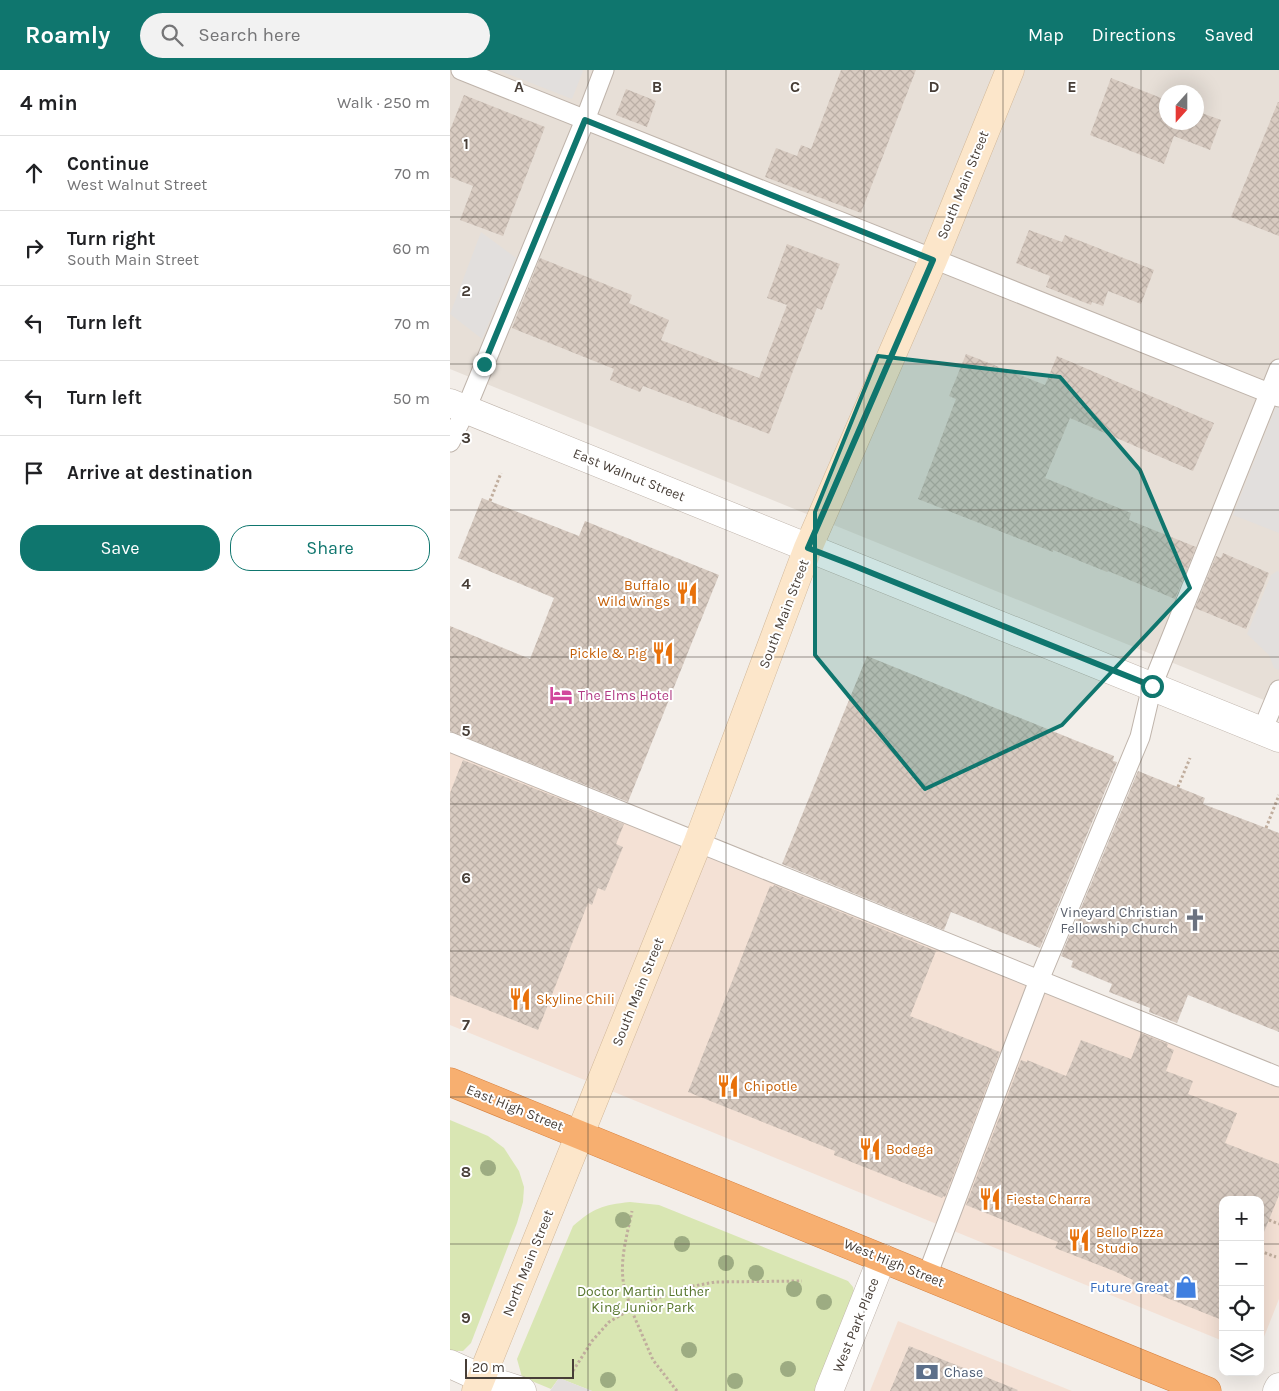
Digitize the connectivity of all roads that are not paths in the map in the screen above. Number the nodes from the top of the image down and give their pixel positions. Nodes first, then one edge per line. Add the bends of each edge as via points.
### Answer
1 (461, 70) edge
2 (604, 70) edge
3 (1010, 70) edge
4 (585, 120) junction
5 (933, 260) junction
6 (1279, 369) edge
7 (1274, 395) edge
8 (458, 406) edge
9 (450, 442) edge
10 (808, 548) junction
11 (1152, 686) junction
12 (1279, 690) edge
13 (1270, 735) edge
14 (450, 742) edge
15 (698, 842) junction
16 (1039, 980) junction
17 (1279, 1077) edge
18 (450, 1082) edge
19 (580, 1135) junction
20 (882, 1258) junction
21 (927, 1276) junction
22 (450, 1364) edge
23 (479, 1384) edge
24 (1279, 1387) edge
25 (522, 1391) edge
26 (829, 1391) edge
27 (1207, 1391) edge
28 (1277, 1391) edge

1 - 4 lane
2 - 4 lane
3 - 5 main road, South Main Street
4 - 5 lane
4 - 8 lane
5 - 7 lane
5 - 10 main road, South Main Street
6 - 7 lane
7 - 11 lane
8 - 9 lane
8 - 10 street, East Walnut Street
10 - 11 street, East Walnut Street
10 - 15 main road, South Main Street
11 - 13 street, East Walnut Street
11 - 16 lane via 1140,737
12 - 13 lane
14 - 15 lane
15 - 16 lane
15 - 19 main road, South Main Street
16 - 17 lane
16 - 21 lane
18 - 19 highway, East High Street
19 - 20 highway, West High Street
19 - 23 main road, North Main Street
20 - 21 highway, West High Street
20 - 26 street, West Park Place
21 - 27 highway, West High Street
22 - 23 street
23 - 25 street
24 - 28 street

